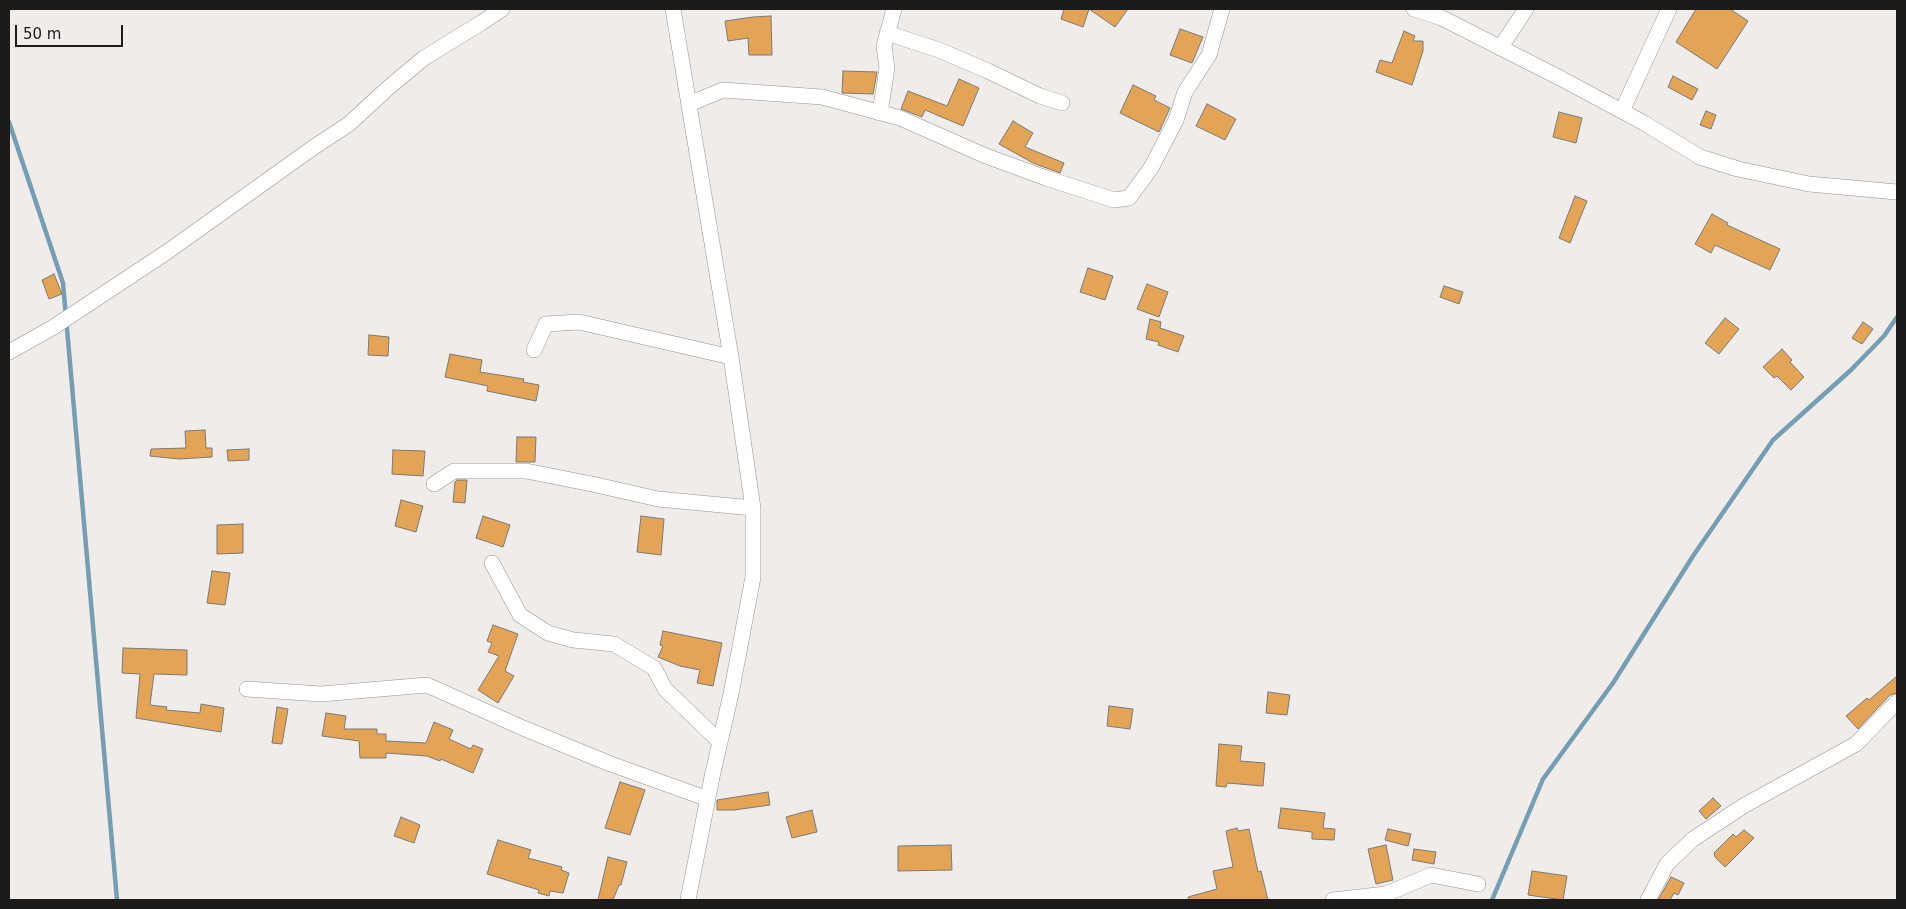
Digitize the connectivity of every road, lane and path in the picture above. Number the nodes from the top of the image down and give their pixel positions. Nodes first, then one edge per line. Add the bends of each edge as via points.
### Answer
1 (502, 9) edge
2 (673, 9) edge
3 (894, 9) edge
4 (1222, 9) edge
5 (1414, 9) edge
6 (1526, 9) edge
7 (1668, 9) edge
8 (887, 34) junction
9 (1500, 48) junction
10 (1062, 103) dead end
11 (689, 104) junction
12 (1622, 111) junction
13 (880, 113) junction
14 (1897, 192) edge
15 (534, 350) dead end
16 (9, 352) edge
17 (731, 357) junction
18 (434, 484) dead end
19 (753, 508) junction
20 (492, 563) dead end
21 (247, 689) dead end
22 (1897, 702) edge
23 (720, 742) junction
24 (708, 798) junction
25 (1478, 884) dead end
26 (688, 900) edge
27 (1333, 900) edge
28 (1648, 900) edge

1 - 16 street via 424,58 349,124 167,252 52,328
2 - 11 street
3 - 8 street
4 - 13 street via 1209,55 1185,92 1176,120 1151,168 1129,198 1114,200 1046,178 900,118
5 - 9 street via 1442,18
6 - 9 street
7 - 12 street
8 - 10 street via 939,50
8 - 13 street via 884,46 888,68
9 - 12 street
11 - 13 street via 724,90 822,97
11 - 17 street
12 - 14 street via 1700,157 1738,169 1809,184
15 - 17 street via 546,324 579,322
17 - 19 street
18 - 19 street via 454,471 526,471 658,499
19 - 23 street via 753,577
20 - 23 street via 520,615 548,633 573,640 614,644 654,668 665,689
21 - 24 street via 321,694 427,685 523,728
22 - 28 street via 1856,744 1746,805 1693,839 1667,864
23 - 24 street
24 - 26 street
25 - 27 street via 1432,875 1386,894

